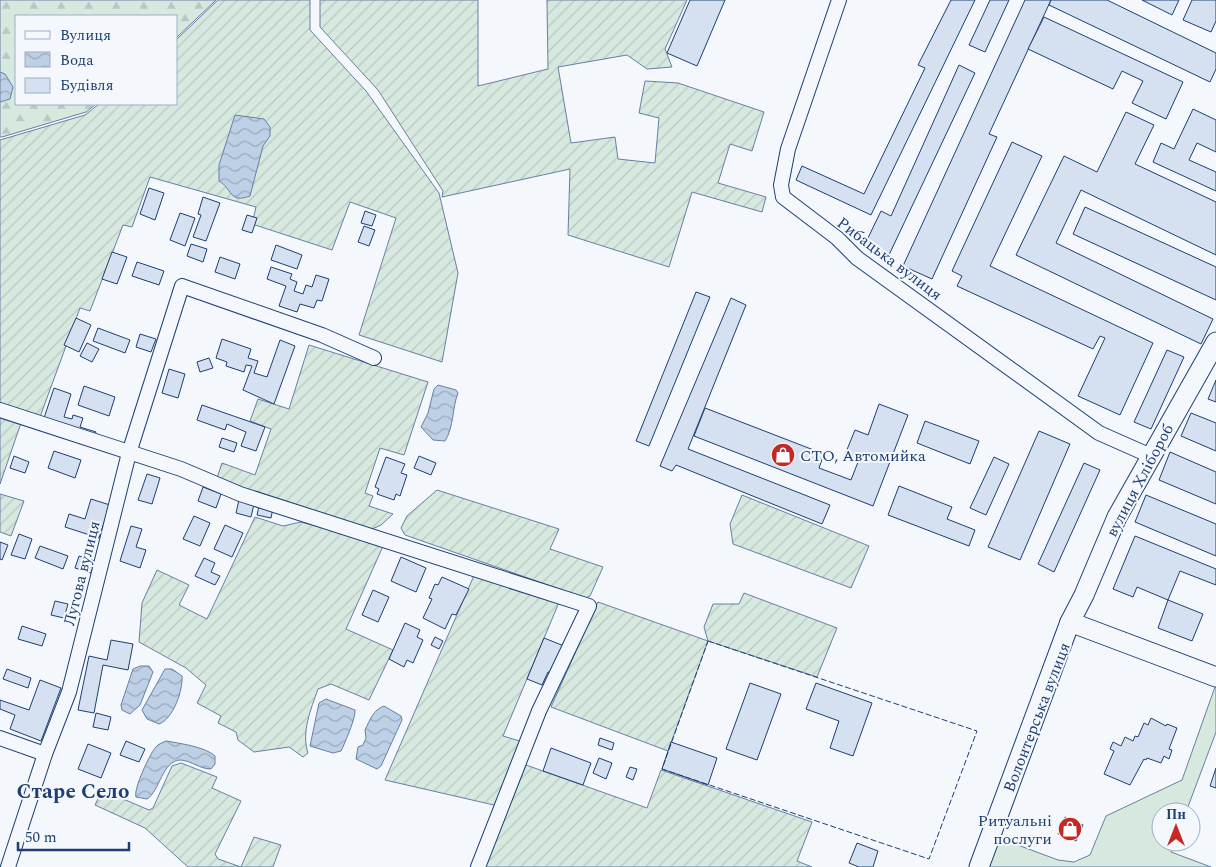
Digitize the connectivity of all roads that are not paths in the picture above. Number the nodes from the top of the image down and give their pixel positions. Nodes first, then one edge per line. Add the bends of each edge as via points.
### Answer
1 (839, 0) edge
2 (1216, 342) edge
3 (374, 358) dead end
4 (0, 410) edge
5 (129, 453) junction
6 (1151, 456) junction
7 (1070, 622) junction
8 (1216, 677) edge
9 (0, 738) edge
10 (45, 754) junction
11 (8, 867) edge
12 (478, 867) edge
13 (979, 867) edge

1 - 6 street, Рибацька вулиця via 788,149 781,185 782,198 837,238 857,258 1099,432
2 - 6 street, вулиця Хлібороб
3 - 5 street, Лугова вулиця via 322,335 182,286
4 - 5 street
5 - 10 street, Лугова вулиця via 69,692
5 - 12 street via 181,469 240,494 589,606 538,711
6 - 7 street, вулиця Хлібороб via 1116,517
7 - 8 street
7 - 13 street, Волонтерська вулиця
9 - 10 street
10 - 11 street, Лугова вулиця

